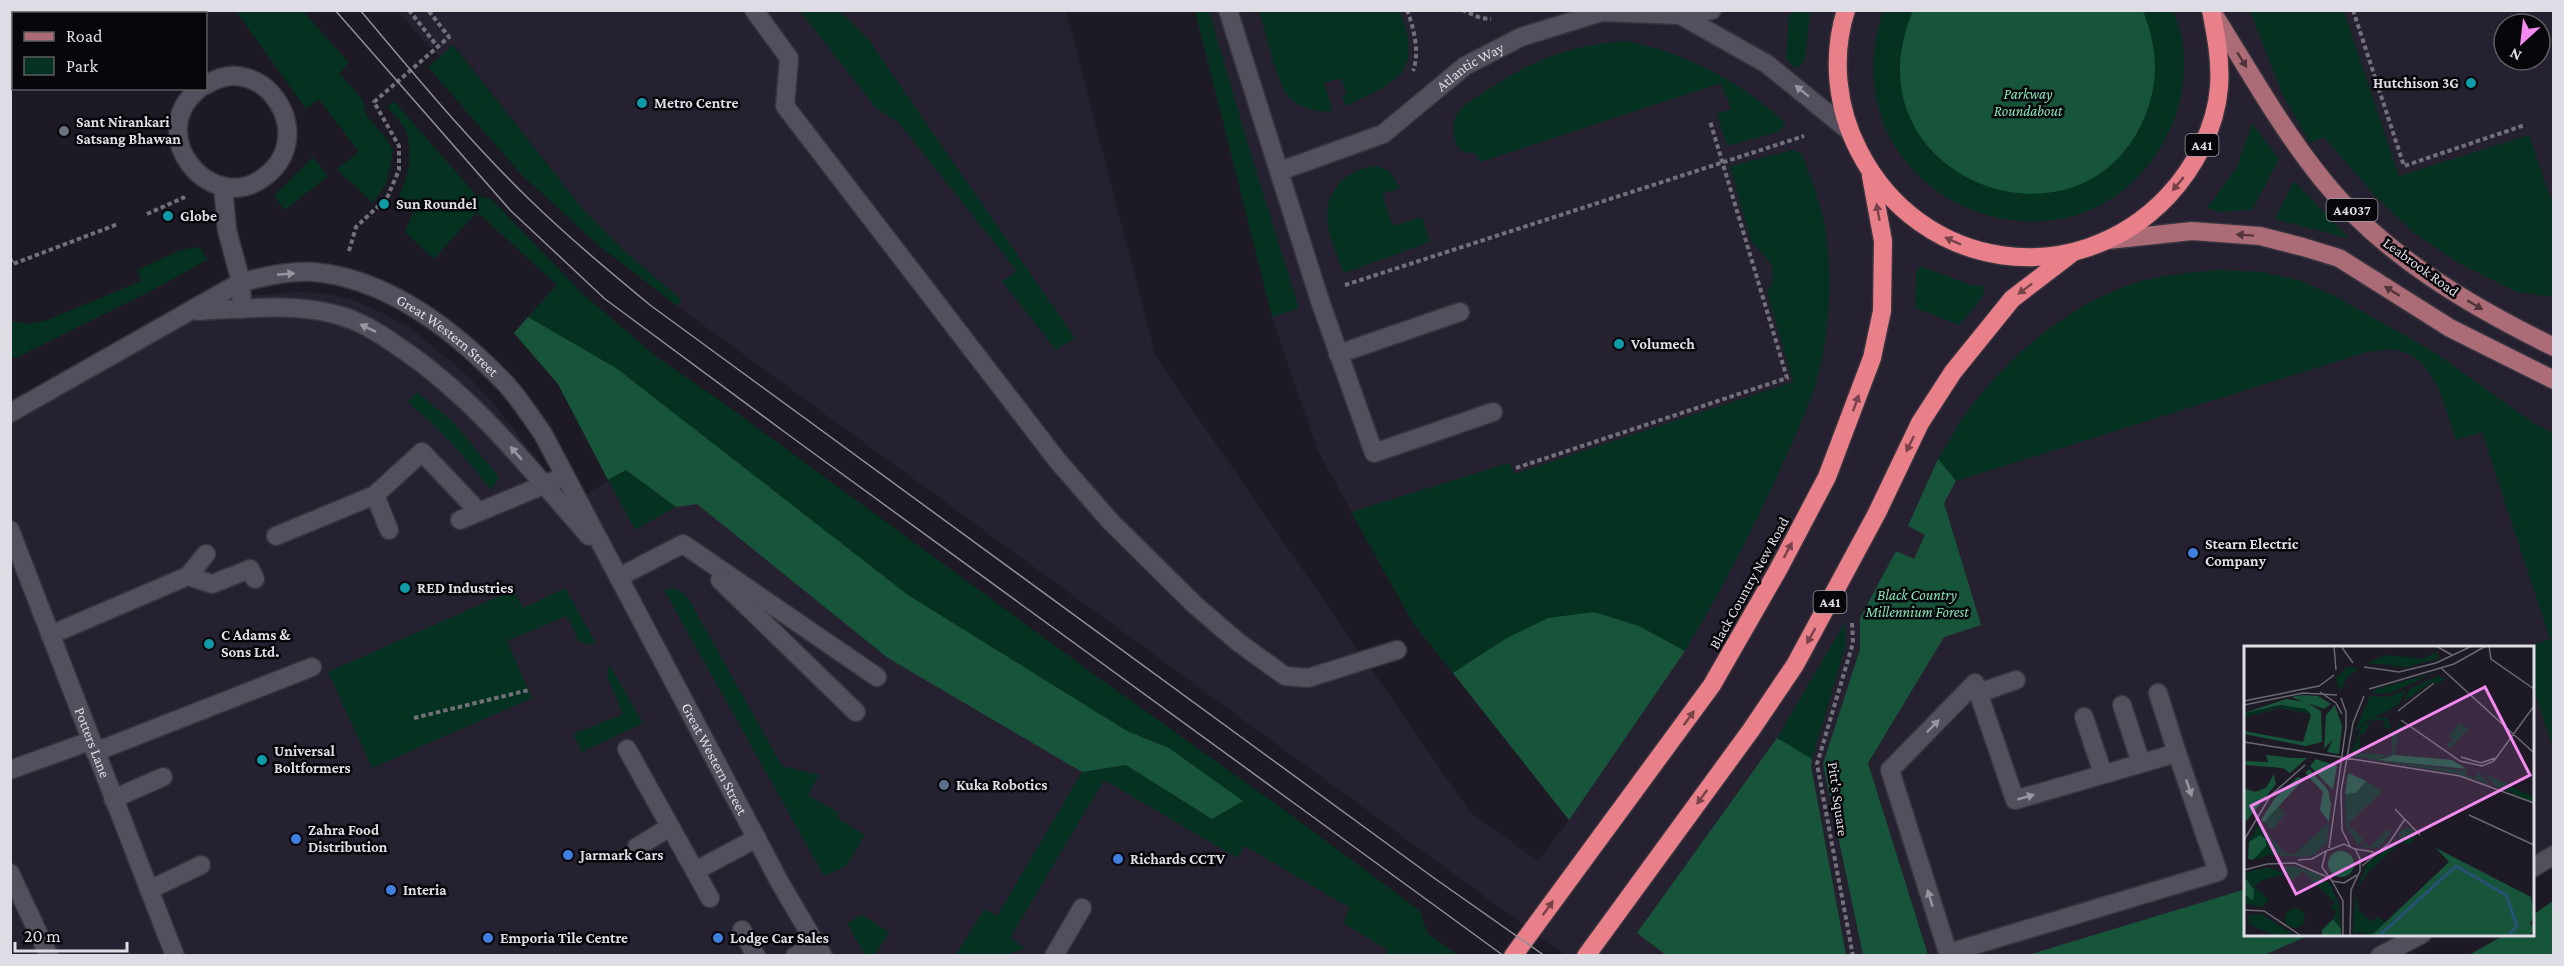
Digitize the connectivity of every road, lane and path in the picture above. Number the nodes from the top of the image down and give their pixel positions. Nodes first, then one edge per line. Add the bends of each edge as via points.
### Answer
1 (409, 10) edge
2 (428, 10) edge
3 (754, 10) edge
4 (1228, 10) edge
5 (1407, 10) edge
6 (1462, 10) edge
7 (1712, 10) edge
8 (1846, 10) edge
9 (2211, 10) edge
10 (2353, 10) edge
11 (1680, 15) junction
12 (1498, 19) dead end
13 (437, 46) junction
14 (1410, 77) dead end
15 (207, 84) edge
16 (198, 90) edge
17 (1710, 121) dead end
18 (2525, 125) dead end
19 (1847, 129) junction
20 (1804, 136) dead end
21 (1723, 162) junction
22 (1280, 171) junction
23 (1871, 176) junction
24 (223, 186) junction
25 (118, 224) dead end
26 (2108, 240) junction
27 (2072, 253) junction
28 (10, 258) edge
29 (342, 278) junction
30 (242, 282) junction
31 (1340, 286) dead end
32 (242, 309) junction
33 (194, 311) junction
34 (1460, 312) dead end
35 (2553, 346) edge
36 (1338, 354) junction
37 (2553, 380) edge
38 (1492, 412) dead end
39 (10, 413) edge
40 (1516, 468) dead end
41 (566, 476) junction
42 (544, 485) junction
43 (375, 495) junction
44 (479, 512) junction
45 (460, 520) dead end
46 (10, 530) edge
47 (389, 530) dead end
48 (276, 536) dead end
49 (683, 544) junction
50 (206, 555) dead end
51 (610, 560) junction
52 (188, 576) junction
53 (619, 577) junction
54 (255, 579) dead end
55 (1852, 613) dead end
56 (50, 635) junction
57 (1396, 650) dead end
58 (312, 667) dead end
59 (877, 677) dead end
60 (2016, 680) dead end
61 (529, 690) dead end
62 (1979, 693) junction
63 (2158, 693) dead end
64 (2122, 705) dead end
65 (856, 712) dead end
66 (2084, 717) dead end
67 (414, 718) dead end
68 (92, 746) junction
69 (627, 749) dead end
70 (2177, 753) junction
71 (2140, 763) junction
72 (10, 770) edge
73 (2103, 774) junction
74 (163, 777) dead end
75 (113, 799) junction
76 (670, 827) junction
77 (757, 838) junction
78 (637, 847) dead end
79 (2553, 855) edge
80 (201, 866) dead end
81 (2534, 867) edge
82 (695, 872) junction
83 (10, 873) edge
84 (149, 890) junction
85 (710, 898) dead end
86 (1082, 908) dead end
87 (742, 930) dead end
88 (2418, 936) edge
89 (819, 950) edge
90 (1948, 954) edge
91 (49, 956) edge
92 (175, 956) edge
93 (756, 956) edge
94 (795, 956) edge
95 (1054, 956) edge
96 (1513, 956) edge
97 (1586, 956) edge
98 (1853, 956) edge
99 (2380, 956) edge

1 - 13 path
2 - 13 path via 448,37
3 - 57 street via 789,58 785,106 1058,460 1144,556 1195,606 1285,676 1308,678
4 - 22 street
5 - 14 path via 1416,45 1416,62
6 - 12 path via 1480,18
7 - 11 street, Atlantic Way
8 - 19 highway, A41 via 1837,70
9 -> 26 highway, A41 via 2219,51 2219,89 2199,155 2181,182 2152,213
9 -> 35 main road, Leabrook Road / A4037 via 2305,157 2371,230 2431,278 2499,320
10 - 18 path via 2404,166
19 -> 11 street, Atlantic Way via 1767,64
11 - 22 street, Atlantic Way via 1602,12 1521,37 1465,66 1383,134
13 - 29 path via 374,102 399,146 399,171 387,198 356,228
15 - 24 street via 231,77 249,79 266,88 287,118 288,137 273,171 258,182
16 - 24 street via 179,120 178,138 192,169
17 - 21 path
19 - 23 highway, A41
20 - 21 path
21 - 31 path
21 - 40 path via 1787,378
22 - 36 street
27 -> 23 highway, A41 via 2038,258 2002,256 1955,243 1916,222
96 -> 23 highway, Black Country New Road / A41 via 1712,685 1827,477 1872,358 1882,311 1883,241
24 - 30 street via 227,230
25 - 28 path via 13,264
26 - 27 highway, A41
37 -> 26 main road via 2450,328 2339,258 2303,246 2260,236 2192,231
27 -> 97 highway, A41 via 2012,299 1953,372 1920,423 1877,513 1795,665
30 -> 29 street, Great Western Street via 313,272
29 - 41 street, Great Western Street via 375,286 440,325 506,384 543,434
30 - 32 street
30 - 33 street, Great Western Street
32 - 33 street, Great Western Street
42 -> 32 street, Great Western Street via 487,419 427,366 370,327 335,314 309,310
33 - 39 street, Great Western Street
34 - 36 street
36 - 38 street via 1374,453
41 - 42 street
41 - 51 street, Great Western Street
42 - 44 street
42 - 51 street, Great Western Street
43 - 44 street via 422,452
43 - 47 street
43 - 48 street
44 - 45 street
46 - 56 street, Potters Lane
49 - 53 street
49 - 59 street
49 - 65 street
50 - 52 street
51 - 53 street, Great Western Street
52 - 54 street via 212,584 250,569
52 - 56 street
53 - 77 street, Great Western Street
55 - 98 path, Pitt's Square via 1853,643 1817,764
56 - 68 street, Potters Lane
58 - 68 street
60 - 62 street
61 - 67 path
62 -> 73 street via 2015,800
90 -> 62 street via 1890,770 1975,683
63 - 70 street
64 - 71 street
66 - 73 street
68 - 72 street
68 - 75 street, Potters Lane
69 - 76 street
70 - 71 street
70 -> 90 street via 2218,872
71 - 73 street
74 - 75 street
75 - 84 street, Potters Lane
76 - 78 street
76 - 82 street
77 - 82 street
77 - 89 street, Great Western Street
79 - 81 street
80 - 84 street
82 - 85 street
83 - 91 street
84 - 92 street, Potters Lane
86 - 95 street
87 - 93 street
88 - 99 street
89 - 94 street

